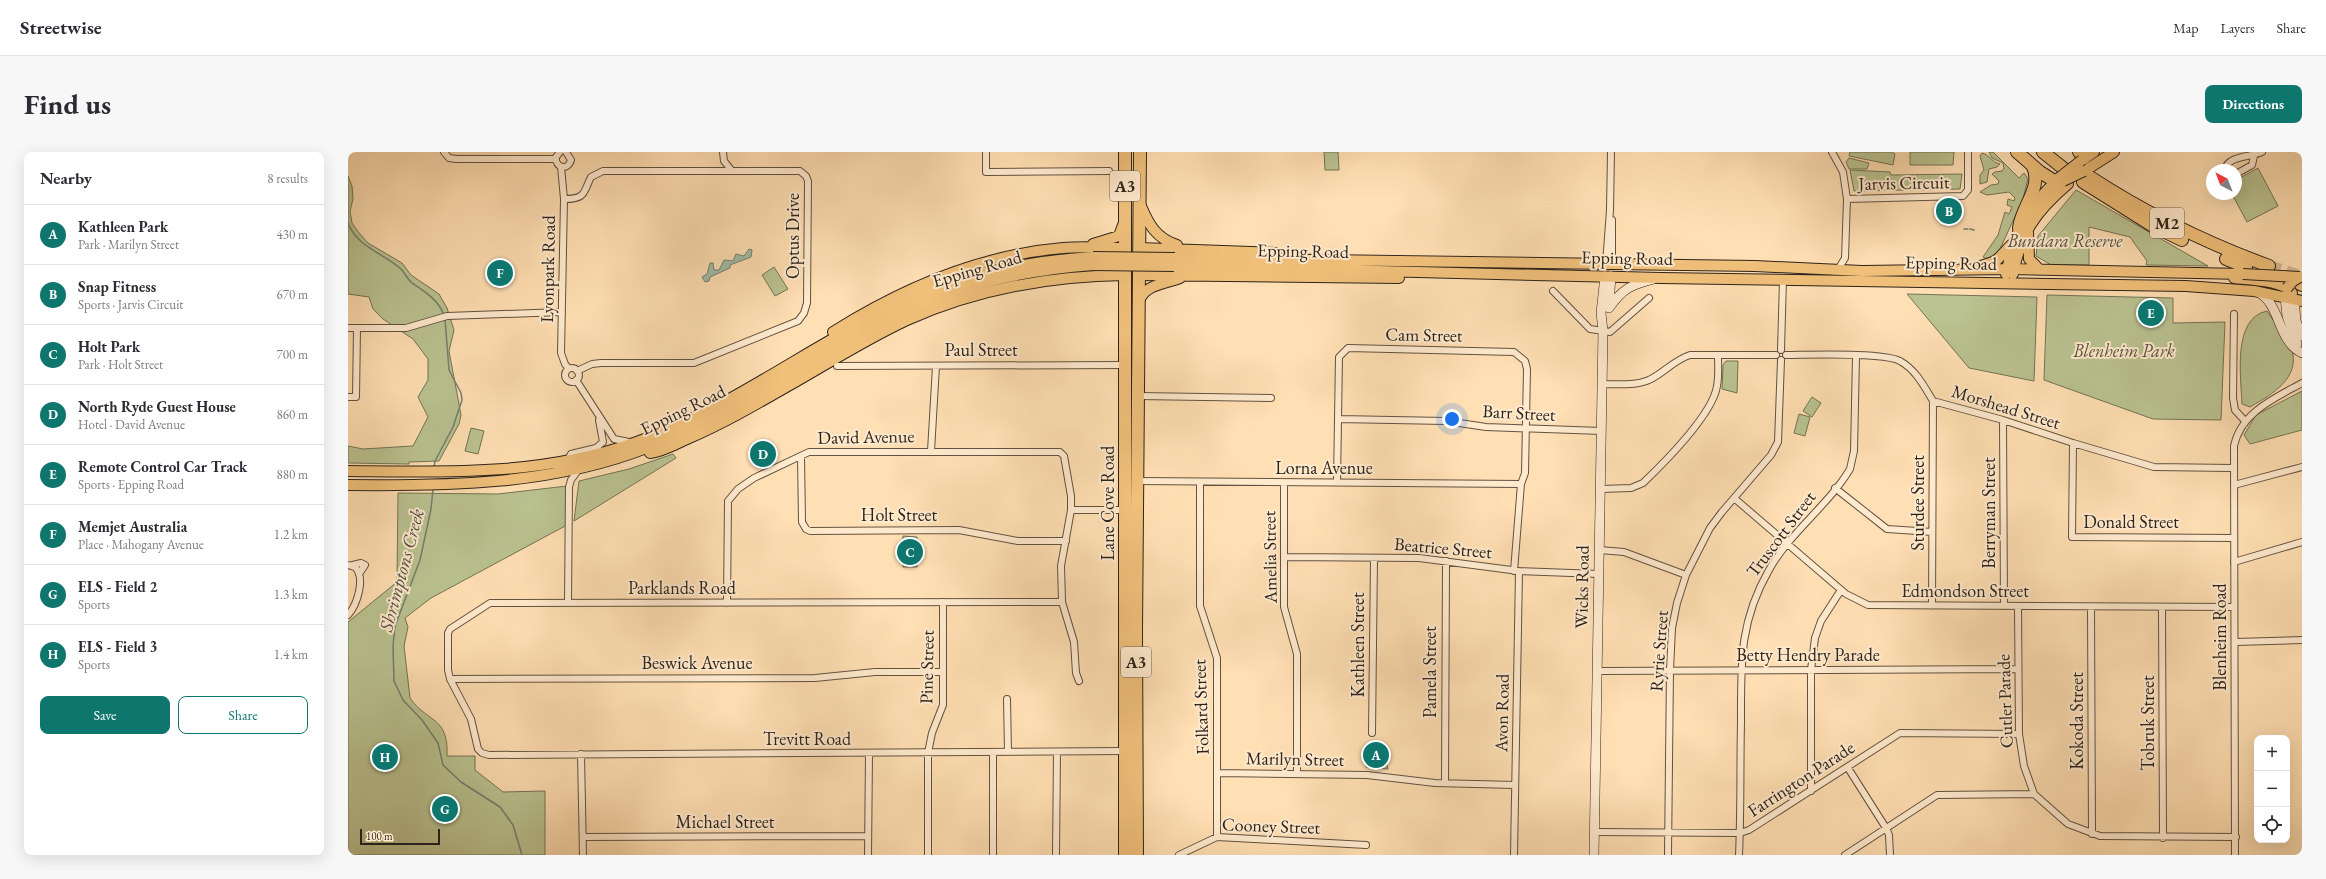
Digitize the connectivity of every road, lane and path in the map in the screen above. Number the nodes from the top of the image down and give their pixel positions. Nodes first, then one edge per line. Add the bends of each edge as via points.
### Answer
1 (444, 152) edge
2 (560, 152) edge
3 (566, 152) edge
4 (723, 152) edge
5 (986, 152) edge
6 (1125, 152) edge
7 (1140, 152) edge
8 (1611, 152) edge
9 (1832, 152) edge
10 (1968, 152) edge
11 (2017, 152) edge
12 (2043, 152) edge
13 (2055, 152) edge
14 (2114, 152) edge
15 (2262, 152) edge
16 (2254, 156) junction
17 (555, 159) junction
18 (2228, 164) edge
19 (2032, 165) junction
20 (2086, 165) edge
21 (561, 167) junction
22 (732, 171) junction
23 (1109, 171) dead end
24 (2242, 171) edge
25 (2063, 176) junction
26 (564, 199) junction
27 (1847, 199) junction
28 (1139, 203) junction
29 (1124, 220) junction
30 (2023, 228) junction
31 (2012, 243) junction
32 (1081, 247) junction
33 (1124, 248) junction
34 (1139, 248) junction
35 (1186, 248) junction
36 (1173, 257) junction
37 (1093, 261) junction
38 (1423, 263) junction
39 (1609, 264) junction
40 (2269, 266) tunnel mouth
41 (2010, 269) junction
42 (2040, 270) junction
43 (2244, 270) junction
44 (1837, 271) junction
45 (1969, 271) junction
46 (1471, 273) junction
47 (2204, 274) junction
48 (1104, 275) junction
49 (1125, 275) junction
50 (1139, 275) junction
51 (1166, 275) junction
52 (1187, 275) junction
53 (1608, 276) junction
54 (1662, 278) junction
55 (1783, 279) junction
56 (2008, 282) junction
57 (2295, 289) edge
58 (1125, 290) junction
59 (1553, 291) dead end
60 (2254, 291) junction
61 (1649, 298) dead end
62 (1139, 301) junction
63 (1609, 308) junction
64 (562, 312) junction
65 (2234, 314) dead end
66 (1603, 320) junction
67 (2302, 322) edge
68 (348, 328) edge
69 (357, 328) junction
70 (1603, 331) junction
71 (2301, 335) edge
72 (1781, 350) junction
73 (1514, 352) joint
74 (2302, 352) edge
75 (1718, 355) junction
76 (1776, 355) junction
77 (1786, 355) junction
78 (1856, 356) junction
79 (1781, 360) junction
80 (1126, 364) junction
81 (837, 366) dead end
82 (936, 366) junction
83 (569, 369) junction
84 (578, 371) junction
85 (765, 378) junction
86 (576, 380) junction
87 (2302, 383) edge
88 (1602, 384) junction
89 (1138, 396) junction
90 (348, 397) edge
91 (1271, 398) dead end
92 (1933, 401) junction
93 (599, 418) junction
94 (1338, 420) junction
95 (2003, 420) junction
96 (2245, 420) junction
97 (1526, 430) junction
98 (1602, 431) junction
99 (636, 443) junction
100 (2073, 443) junction
101 (931, 451) junction
102 (801, 456) junction
103 (567, 462) junction
104 (2302, 467) edge
105 (581, 468) junction
106 (2234, 468) junction
107 (348, 471) edge
108 (1132, 481) junction
109 (1200, 482) junction
110 (1338, 482) junction
111 (1284, 484) junction
112 (1521, 484) junction
113 (348, 485) edge
114 (2234, 485) junction
115 (1835, 488) junction
116 (1600, 489) junction
117 (1734, 498) junction
118 (1071, 510) junction
119 (1126, 510) junction
120 (1932, 532) junction
121 (2234, 538) junction
122 (1066, 541) junction
123 (2302, 542) edge
124 (1788, 544) junction
125 (1599, 550) junction
126 (1284, 557) junction
127 (1374, 558) junction
128 (1446, 561) junction
129 (2234, 562) junction
130 (352, 566) edge
131 (1517, 571) junction
132 (1599, 574) junction
133 (1686, 575) junction
134 (1842, 590) junction
135 (943, 602) junction
136 (1062, 602) junction
137 (568, 603) junction
138 (727, 603) junction
139 (1932, 606) junction
140 (2004, 606) junction
141 (2018, 606) junction
142 (2091, 607) junction
143 (2234, 607) junction
144 (2162, 608) junction
145 (348, 615) edge
146 (2302, 640) edge
147 (2235, 642) junction
148 (2018, 669) junction
149 (1670, 670) junction
150 (1811, 670) junction
151 (1598, 671) junction
152 (1741, 671) junction
153 (943, 672) junction
154 (450, 679) junction
155 (1079, 681) dead end
156 (1007, 699) dead end
157 (1372, 733) dead end
158 (2019, 734) junction
159 (1126, 751) junction
160 (1008, 752) junction
161 (1057, 752) junction
162 (928, 753) junction
163 (993, 753) junction
164 (581, 754) junction
165 (869, 754) junction
166 (489, 756) joint
167 (1848, 768) junction
168 (1217, 773) junction
169 (1297, 773) junction
170 (1445, 783) junction
171 (1516, 784) junction
172 (1811, 791) junction
173 (2034, 794) junction
174 (1886, 828) junction
175 (1595, 832) junction
176 (1668, 833) junction
177 (1740, 833) junction
178 (2092, 834) junction
179 (868, 836) junction
180 (583, 837) junction
181 (1217, 837) junction
182 (2236, 837) junction
183 (2164, 838) junction
184 (1366, 845) dead end
185 (583, 855) edge
186 (868, 855) edge
187 (928, 855) edge
188 (993, 855) edge
189 (1056, 855) edge
190 (1125, 855) edge
191 (1137, 855) edge
192 (1179, 855) edge
193 (1514, 855) edge
194 (1594, 855) edge
195 (1668, 855) edge
196 (1739, 855) edge
197 (1845, 855) edge
198 (1890, 855) edge
199 (2235, 855) edge

1 - 17 street via 449,158 456,159
2 - 17 street
3 - 21 street via 571,157 571,163
4 - 22 street via 724,161
5 - 23 street via 986,172
6 - 29 highway, Lane Cove Road / A3
7 - 28 highway, Lane Cove Road / A3
8 - 39 street, Wicks Road
9 - 27 street via 1843,172
10 - 27 street, Jarvis Circuit via 1968,190 1963,196
11 - 19 highway
12 - 25 highway
13 - 25 highway
14 - 20 main road
15 - 16 street
16 - 18 street via 2243,156
16 - 24 street via 2252,165
17 - 21 street
19 - 25 highway
19 - 30 highway via 2036,181 2020,217
20 - 25 main road, bridge
20 - 40 highway, M2 via 2120,197 2175,228 2231,253
20 - 43 highway, M2 via 2153,226
21 - 26 street, Lyonpark Road
22 - 26 street, Optus Drive via 603,171 591,176 586,191 581,196
22 - 84 street, Optus Drive via 800,171 806,176 809,272 806,309 802,317 793,324 694,363 601,363 592,364
25 - 30 main road via 2043,208
26 - 64 street, Lyonpark Road
27 - 44 street via 1845,258
28 - 34 highway, Lane Cove Road / A3
28 - 35 main road via 1155,233 1165,241
29 - 32 main road via 1119,236
29 - 33 highway, Lane Cove Road / A3
30 - 31 main road
30 - 41 main road
30 - 42 main road via 2029,259
31 - 41 main road
31 - 45 main road via 1996,261
32 - 37 main road
32 - 85 main road via 1015,255 964,268 925,282 864,312
33 - 34 highway
33 - 37 main road
33 - 49 highway, Lane Cove Road / A3
34 - 36 main road
34 - 50 highway, Lane Cove Road / A3
35 - 36 main road
35 - 38 main road via 1352,255
36 - 37 main road, Epping Road, bridge
36 - 38 main road, Epping Road
36 - 46 main road, Epping Road
36 - 51 main road via 1160,253 1155,260 1155,268
37 - 48 main road
37 - 85 main road, Epping Road via 1031,262 940,286 880,313
37 - 105 main road, Epping Road via 993,280 912,308 700,424 628,455
38 - 39 main road, Epping Road
39 - 44 main road, Epping Road via 1754,266
39 - 53 main road, Wicks Road
41 - 42 main road, Epping Road
41 - 45 main road, Epping Road
41 - 56 main road
42 - 47 main road, Epping Road
43 - 47 main road, Epping Road
43 - 57 main road, Epping Road, bridge
44 - 45 main road, Epping Road
46 - 52 main road via 1412,278
46 - 53 main road, Epping Road
47 - 57 main road via 2265,282
48 - 49 main road
48 - 58 main road
49 - 50 highway
49 - 58 highway, Lane Cove Road / A3
50 - 51 main road
50 - 62 highway, Lane Cove Road / A3
51 - 52 main road
52 - 62 main road via 1148,289 1142,293
53 - 54 main road, Epping Road
53 - 63 main road, Wicks Road
53 - 66 main road, Wicks Road via 1601,313
54 - 55 main road, Epping Road
54 - 63 main road via 1626,289
55 - 56 main road, Epping Road
55 - 72 street
56 - 60 main road, Epping Road
57 - 60 main road, Epping Road
57 - 71 main road via 2296,321
57 - 74 main road via 2290,328
58 - 80 highway, Lane Cove Road / A3
59 - 70 street via 1590,328
60 - 74 main road via 2268,300 2288,340
61 - 70 street via 1610,332
62 - 89 highway, Lane Cove Road / A3
63 - 66 main road, Wicks Road
64 - 69 street via 447,316 406,328
64 - 83 street, Lyonpark Road via 561,353
65 - 96 street via 2233,398 2235,410
66 - 70 main road, Wicks Road
67 - 71 main road
68 - 69 street
69 - 90 street via 356,397
70 - 88 main road, Wicks Road
72 - 76 street
72 - 77 street
73 - 94 street, Cam Street via 1348,348 1339,357
73 - 97 street, Avon Road via 1525,361 1527,368
75 - 76 street
75 - 88 street via 1696,354 1684,357 1650,379 1638,383
75 - 116 street via 1717,386 1712,402 1703,417 1643,483 1631,488
76 - 79 street
77 - 78 street, Morshead Street
77 - 79 street
78 - 92 street, Morshead Street via 1883,357 1900,361 1918,376
78 - 115 street, Truscott Street via 1853,458 1848,473
79 - 117 street, Ryrie Street via 1778,442 1771,455
80 - 82 street, Paul Street
80 - 108 highway, Lane Cove Road / A3
81 - 82 street, Paul Street
82 - 101 street
83 - 84 street
83 - 86 street via 565,373 566,378 570,381
84 - 86 street
85 - 99 main road, Epping Road via 698,416
86 - 93 street
87 - 96 street, Blenheim Road via 2255,411
88 - 98 main road, Wicks Road
89 - 91 street
89 - 108 highway, Lane Cove Road / A3
92 - 95 street, Morshead Street
92 - 120 street, Sturdee Street
93 - 99 street via 614,439
93 - 103 street via 603,442 596,448 571,454
94 - 97 street, Barr Street via 1446,421
94 - 110 street
95 - 100 street, Morshead Street
95 - 140 street, Berryman Street
96 - 106 street, Blenheim Road via 2234,443
97 - 98 street, Barr Street
97 - 112 street, Avon Road via 1525,473
98 - 116 main road, Wicks Road
99 - 103 main road, Epping Road
100 - 106 street, Morshead Street via 2154,467
100 - 121 street, Donald Street via 2072,537
101 - 102 street, David Avenue via 817,451
101 - 118 street, David Avenue via 1060,452 1065,461
102 - 122 street, Holt Street via 802,522 810,531 959,530 1018,541
102 - 138 street, David Avenue via 754,478 738,489 728,501
103 - 107 main road, Epping Road via 501,471
104 - 114 street
105 - 113 main road, Epping Road via 531,478 456,485
105 - 137 street via 570,484
106 - 114 street, Blenheim Road
108 - 109 street, Lorna Avenue
108 - 119 highway, Lane Cove Road / A3
108 - 191 highway, Lane Cove Road / A3
109 - 111 street, Lorna Avenue
109 - 168 street, Folkard Street via 1200,606 1217,658
110 - 111 street, Lorna Avenue
110 - 112 street, Lorna Avenue
111 - 126 street, Amelia Street
112 - 131 street, Avon Road
114 - 121 street, Blenheim Road
115 - 120 street via 1887,529
115 - 124 street, Truscott Street
116 - 125 main road, Wicks Road
117 - 124 street, Edmondson Street
117 - 133 street, Ryrie Street via 1710,528
118 - 119 street
118 - 122 street
119 - 159 highway, Lane Cove Road / A3
120 - 139 street, Sturdee Street
121 - 129 street, Blenheim Road
122 - 136 street via 1062,566
123 - 129 street
124 - 134 street, Edmondson Street
124 - 152 street, Truscott Street via 1754,596 1743,639
125 - 132 main road, Wicks Road
125 - 133 street via 1624,552
126 - 127 street, Beatrice Street
126 - 169 street, Amelia Street via 1284,607 1297,654
127 - 128 street, Beatrice Street
127 - 157 street, Kathleen Street
128 - 131 street, Beatrice Street
128 - 170 street, Pamela Street
129 - 143 street, Blenheim Road
130 - 145 street via 359,574 358,600
131 - 132 street, Beatrice Street
131 - 171 street, Avon Road
132 - 151 main road, Wicks Road
133 - 149 street, Ryrie Street via 1672,628
134 - 139 street, Edmondson Street via 1854,600 1868,605
134 - 150 street via 1821,621 1815,638
135 - 136 street, Parklands Road
135 - 138 street, Parklands Road
135 - 153 street, Pine Street
136 - 155 street via 1074,642
137 - 138 street, Parklands Road
137 - 154 street, Parklands Road via 490,603 453,625 448,633
139 - 140 street, Edmondson Street
140 - 141 street, Edmondson Street
141 - 142 street, Edmondson Street
141 - 148 street, Cutler Parade
142 - 144 street, Edmondson Street
142 - 178 street, Kokoda Street
143 - 144 street, Edmondson Street
143 - 147 street, Blenheim Road
144 - 183 street, Tobruk Street
146 - 147 street
147 - 182 street, Blenheim Road
148 - 150 street, Betty Hendry Parade
148 - 158 street, Cutler Parade
149 - 151 street, Betty Hendry Parade
149 - 152 street, Betty Hendry Parade
149 - 176 street, Ryrie Street
150 - 152 street, Betty Hendry Parade
150 - 172 street
151 - 175 main road, Wicks Road
152 - 177 street, Truscott Street
153 - 154 street, Beswick Avenue via 875,672 815,678
153 - 162 street, Pine Street via 943,710 932,733
154 - 166 street, Parklands Road via 471,719 478,749
156 - 160 street
158 - 167 street, Farrington Parade via 1900,733
158 - 173 street, Cutler Parade via 2024,766
159 - 161 street, Trevitt Road
159 - 190 highway, Lane Cove Road / A3
160 - 161 street, Trevitt Road
160 - 163 street, Trevitt Road
161 - 189 street
162 - 163 street, Trevitt Road
162 - 165 street, Trevitt Road
162 - 187 street, Pine Street
163 - 188 street
164 - 165 street, Trevitt Road
164 - 166 street, Trevitt Road
164 - 180 street
165 - 179 street
167 - 172 street, Farrington Parade
167 - 174 street
168 - 169 street, Marilyn Street
168 - 181 street, Folkard Street
169 - 170 street, Marilyn Street via 1367,775
170 - 171 street, Marilyn Street
171 - 193 street, Avon Road
172 - 177 street, Farrington Parade via 1749,830
173 - 174 street via 1937,795
173 - 178 street, Cutler Parade via 2068,824
174 - 197 street
174 - 198 street via 1889,834
175 - 176 street, Farrington Parade
175 - 194 main road, Wicks Road
176 - 177 street, Farrington Parade
176 - 195 street, Ryrie Street
177 - 196 street, Truscott Street
178 - 183 street, Cutler Parade
179 - 180 street, Michael Street
179 - 186 street
180 - 185 street
181 - 184 street, Cooney Street
181 - 192 street, Cooney Street
182 - 183 street, Cutler Parade
182 - 199 street, Blenheim Road

